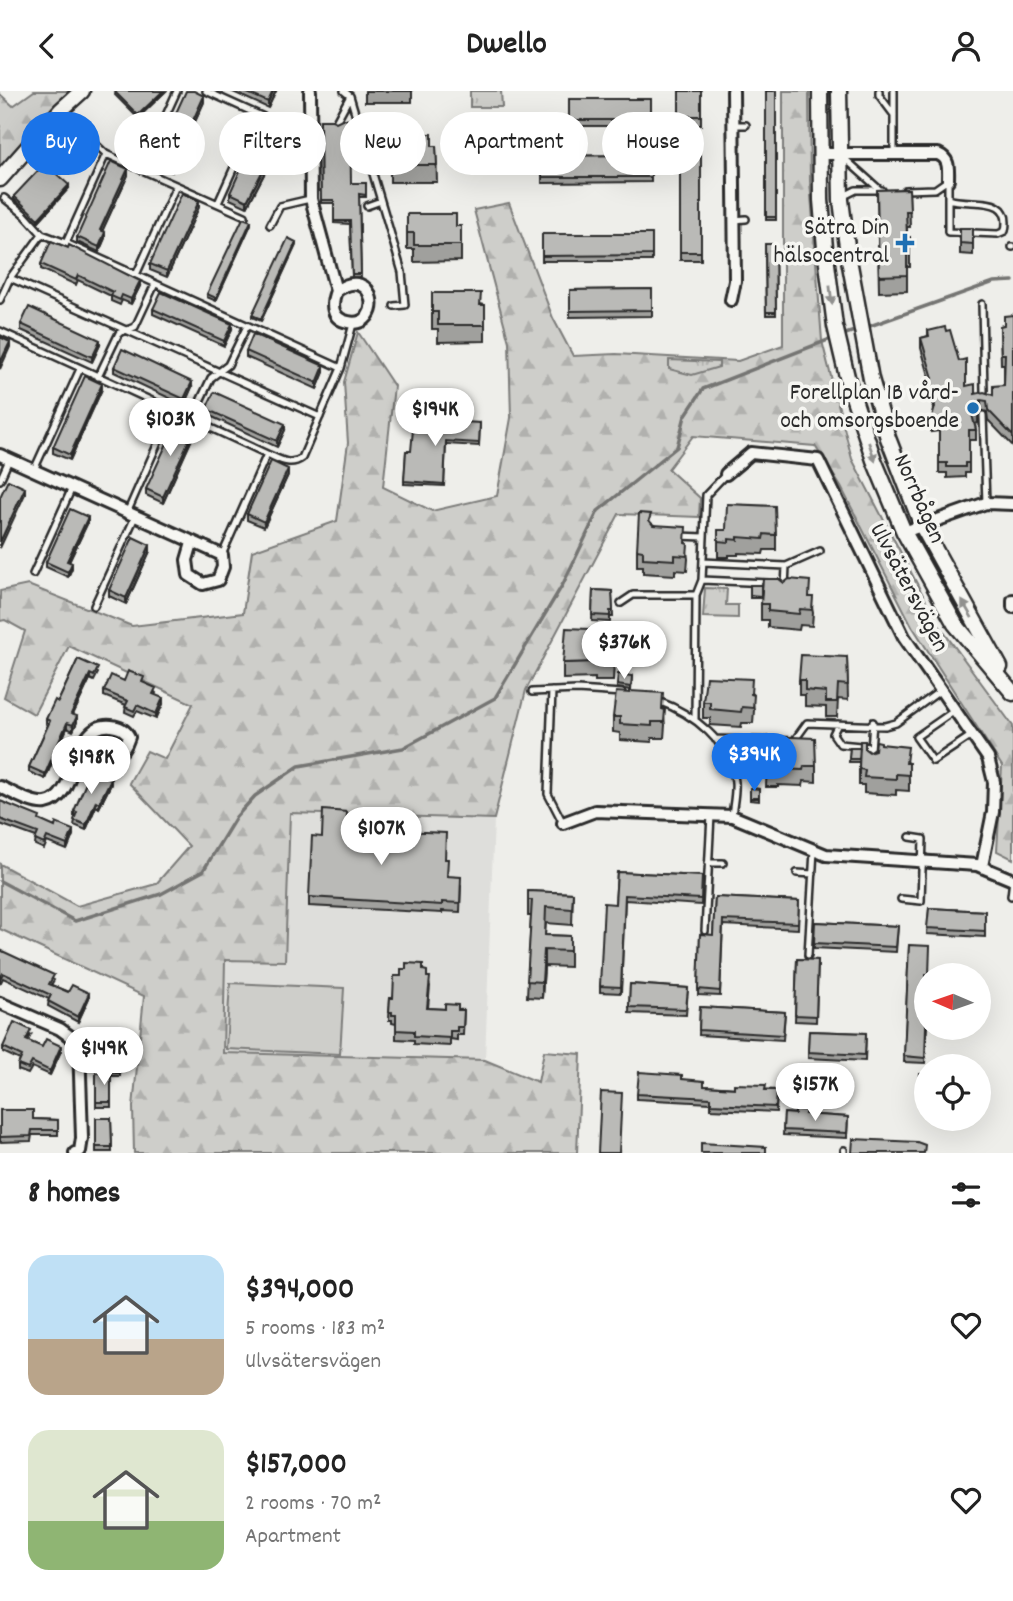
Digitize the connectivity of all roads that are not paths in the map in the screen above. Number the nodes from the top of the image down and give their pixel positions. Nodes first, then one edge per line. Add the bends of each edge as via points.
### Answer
1 (82, 91) edge
2 (177, 91) edge
3 (206, 91) edge
4 (310, 91) edge
5 (344, 91) edge
6 (733, 91) edge
7 (820, 91) edge
8 (839, 91) edge
9 (879, 91) edge
10 (894, 91) edge
11 (350, 96) junction
12 (61, 110) junction
13 (167, 112) edge
14 (249, 112) edge
15 (314, 112) edge
16 (894, 115) junction
17 (337, 120) edge
18 (733, 125) junction
19 (746, 125) dead end
20 (894, 153) junction
21 (106, 154) junction
22 (821, 154) junction
23 (839, 154) junction
24 (114, 158) edge
25 (152, 175) edge
26 (231, 175) edge
27 (311, 175) edge
28 (0, 179) edge
29 (948, 180) junction
30 (176, 186) junction
31 (880, 190) junction
32 (891, 190) edge
33 (903, 190) edge
34 (4, 198) dead end
35 (311, 199) junction
36 (948, 199) junction
37 (841, 200) junction
38 (382, 201) junction
39 (218, 203) junction
40 (367, 206) dead end
41 (245, 216) edge
42 (746, 219) dead end
43 (734, 220) junction
44 (270, 225) dead end
45 (42, 234) junction
46 (66, 243) junction
47 (136, 275) junction
48 (10, 278) junction
49 (735, 281) junction
50 (747, 281) dead end
51 (155, 284) junction
52 (336, 291) junction
53 (0, 300) edge
54 (731, 300) dead end
55 (982, 304) dead end
56 (394, 306) dead end
57 (247, 316) dead end
58 (354, 324) junction
59 (245, 325) junction
60 (125, 330) junction
61 (0, 331) edge
62 (341, 368) junction
63 (80, 369) junction
64 (218, 372) junction
65 (98, 377) junction
66 (984, 391) edge
67 (172, 411) junction
68 (983, 415) dead end
69 (320, 417) junction
70 (191, 420) junction
71 (267, 454) junction
72 (5, 457) edge
73 (34, 470) junction
74 (726, 474) joint
75 (0, 479) edge
76 (72, 488) junction
77 (986, 503) junction
78 (1013, 504) edge
79 (131, 515) junction
80 (922, 526) junction
81 (905, 532) junction
82 (666, 535) edge
83 (704, 537) junction
84 (193, 539) junction
85 (820, 551) dead end
86 (222, 555) junction
87 (703, 562) junction
88 (786, 566) junction
89 (33, 574) dead end
90 (702, 580) junction
91 (785, 584) junction
92 (784, 594) edge
93 (696, 595) junction
94 (1013, 600) edge
95 (621, 603) dead end
96 (94, 607) dead end
97 (1013, 607) edge
98 (941, 690) junction
99 (552, 691) junction
100 (1013, 691) edge
101 (532, 692) dead end
102 (634, 694) edge
103 (655, 700) edge
104 (955, 710) junction
105 (695, 719) junction
106 (838, 724) junction
107 (872, 724) junction
108 (972, 735) junction
109 (715, 739) junction
110 (871, 747) junction
111 (870, 755) edge
112 (73, 767) junction
113 (0, 787) edge
114 (710, 814) junction
115 (732, 815) junction
116 (563, 823) joint
117 (910, 837) dead end
118 (701, 846) dead end
119 (709, 846) junction
120 (814, 850) junction
121 (923, 862) junction
122 (708, 863) junction
123 (723, 863) dead end
124 (982, 866) junction
125 (797, 873) dead end
126 (813, 874) junction
127 (1013, 880) edge
128 (812, 895) junction
129 (821, 895) dead end
130 (1011, 896) dead end
131 (901, 899) dead end
132 (705, 931) edge
133 (808, 955) dead end
134 (0, 1003) edge
135 (75, 1153) edge

1 - 12 street
2 - 13 lane
3 - 14 lane
4 - 15 street
5 - 11 lane
6 - 18 street
7 - 22 street, Norrbågen
8 - 23 street, Norrbågen
9 - 16 lane
10 - 16 lane
11 - 17 lane
11 - 38 lane
12 - 21 lane
12 - 28 street
16 - 20 lane
18 - 19 lane
18 - 43 street
20 - 23 street
20 - 29 street via 938,154 948,162
21 - 24 lane
21 - 46 lane
22 - 23 street
22 -> 81 street, Norrbågen via 821,200 835,327 874,460
23 - 31 lane
23 - 37 street, Norrbågen
25 - 30 lane
26 - 39 lane
27 - 35 street
29 - 33 lane via 935,189
29 - 36 lane
30 - 39 lane
30 - 47 lane
31 - 32 lane
31 - 37 lane via 850,191
34 - 45 lane
35 - 44 lane via 280,206
35 - 52 street
36 - 36 lane via 948,232 1005,231 1007,215 997,204
37 - 80 street, Norrbågen via 871,379
38 - 40 lane
38 - 56 lane via 402,272 405,305
39 - 41 lane
42 - 43 lane
43 - 49 street
45 - 46 lane
45 - 48 lane
46 - 47 lane
47 - 51 lane
48 - 53 lane
48 - 60 lane
49 - 50 lane
49 - 54 street
51 - 59 lane
51 - 60 lane via 135,327
52 - 58 street via 334,313
52 - 58 street via 356,283 371,292 371,310
55 - 66 lane
57 - 59 lane
58 - 62 lane
59 - 62 lane
59 - 64 lane via 228,365
60 - 64 lane
60 - 65 lane via 119,333
61 - 63 lane
62 - 69 lane
63 - 65 lane
63 - 73 lane
64 - 69 lane
64 - 70 lane
65 - 67 lane
67 - 70 lane
67 - 79 lane
68 - 77 lane
69 - 71 lane via 296,463
70 - 71 lane
71 - 86 lane
72 - 73 street
72 - 75 lane
73 - 76 street
74 - 83 lane via 706,495
74 - 98 street, Ulvsätersvägen via 751,453 818,460 904,637
76 - 79 street via 103,507
76 - 89 lane
77 - 78 street
77 - 80 street
79 - 84 street via 167,536
79 - 96 lane
80 - 81 street
100 -> 80 street, Norrbågen
81 - 100 street, Norrbågen via 955,624
82 - 83 lane
83 - 87 lane
84 - 86 street
84 - 86 street via 187,567 189,575 203,584 218,580
85 - 88 lane
87 - 88 lane
87 - 90 lane
88 - 91 lane
90 - 91 lane
90 - 93 lane
91 - 92 lane
93 - 95 lane via 633,596
93 - 105 lane
94 - 97 street
98 - 104 street, Ulvsätersvägen
98 - 107 lane via 896,723
99 - 101 lane
99 - 102 lane
99 - 116 lane via 548,794
103 - 105 lane
104 - 108 street, Ulvsätersvägen
104 - 108 lane via 916,737 933,761
105 - 109 lane
106 - 107 lane
106 - 109 lane via 807,723 794,742
106 - 110 lane via 833,734 840,744
107 - 110 lane
108 - 124 street, Ulvsätersvägen via 988,758 994,782
109 - 115 lane via 735,781
110 - 111 lane
112 - 112 street via 96,728 127,732 125,751 116,758
112 - 113 street via 55,800 45,803
114 - 115 street
114 - 116 street via 595,811
114 - 119 lane
115 - 120 street
117 - 121 lane via 923,839
118 - 119 lane
119 - 122 lane
120 - 121 street via 826,855
120 - 126 lane
121 - 124 street
121 - 131 lane via 921,901
122 - 123 lane
122 - 132 lane
124 - 127 street
125 - 126 lane
126 - 128 lane
127 - 130 lane
128 - 129 lane
128 - 133 lane
134 - 135 street via 60,1029 79,1043 82,1138 80,1151

